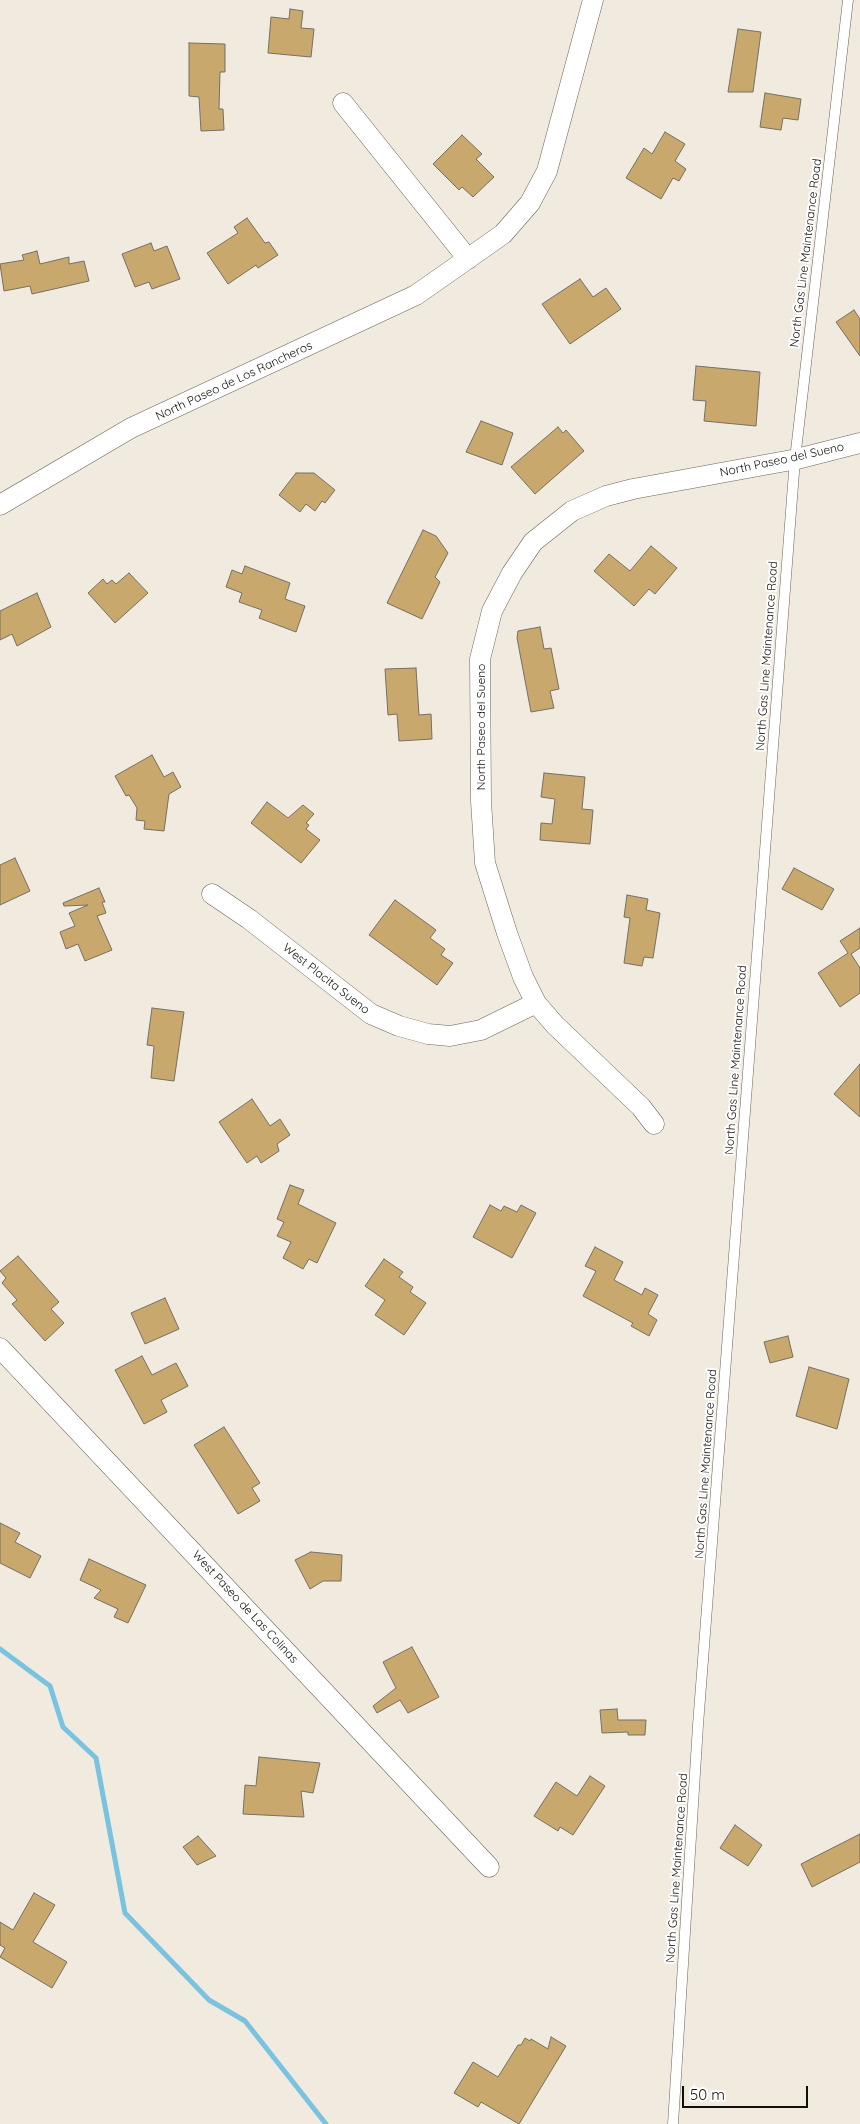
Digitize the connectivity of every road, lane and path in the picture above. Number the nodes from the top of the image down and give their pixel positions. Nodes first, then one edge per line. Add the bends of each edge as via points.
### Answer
1 (594, 0) edge
2 (848, 0) edge
3 (343, 103) dead end
4 (468, 259) junction
5 (860, 443) edge
6 (795, 459) junction
7 (0, 505) edge
8 (212, 894) dead end
9 (536, 1003) junction
10 (654, 1124) dead end
11 (0, 1348) edge
12 (489, 1867) dead end
13 (673, 2124) edge

1 - 4 street, North Paseo de Los Rancheros via 547,171 530,203 503,234
2 - 6 lane, North Gas Line Maintenance Road
3 - 4 street
4 - 7 street, North Paseo de Los Rancheros via 416,295 131,428
5 - 6 street, North Paseo del Sueno
6 - 9 street, North Paseo del Sueno via 633,489 606,496 572,511 533,542 492,611 480,659 485,863 522,977
6 - 13 lane, North Gas Line Maintenance Road via 698,1725
8 - 9 street, West Placita Sueno via 371,1014 399,1026 450,1036 481,1030
9 - 10 street, North Paseo del Sueno
11 - 12 street, West Paseo de Las Colinas

